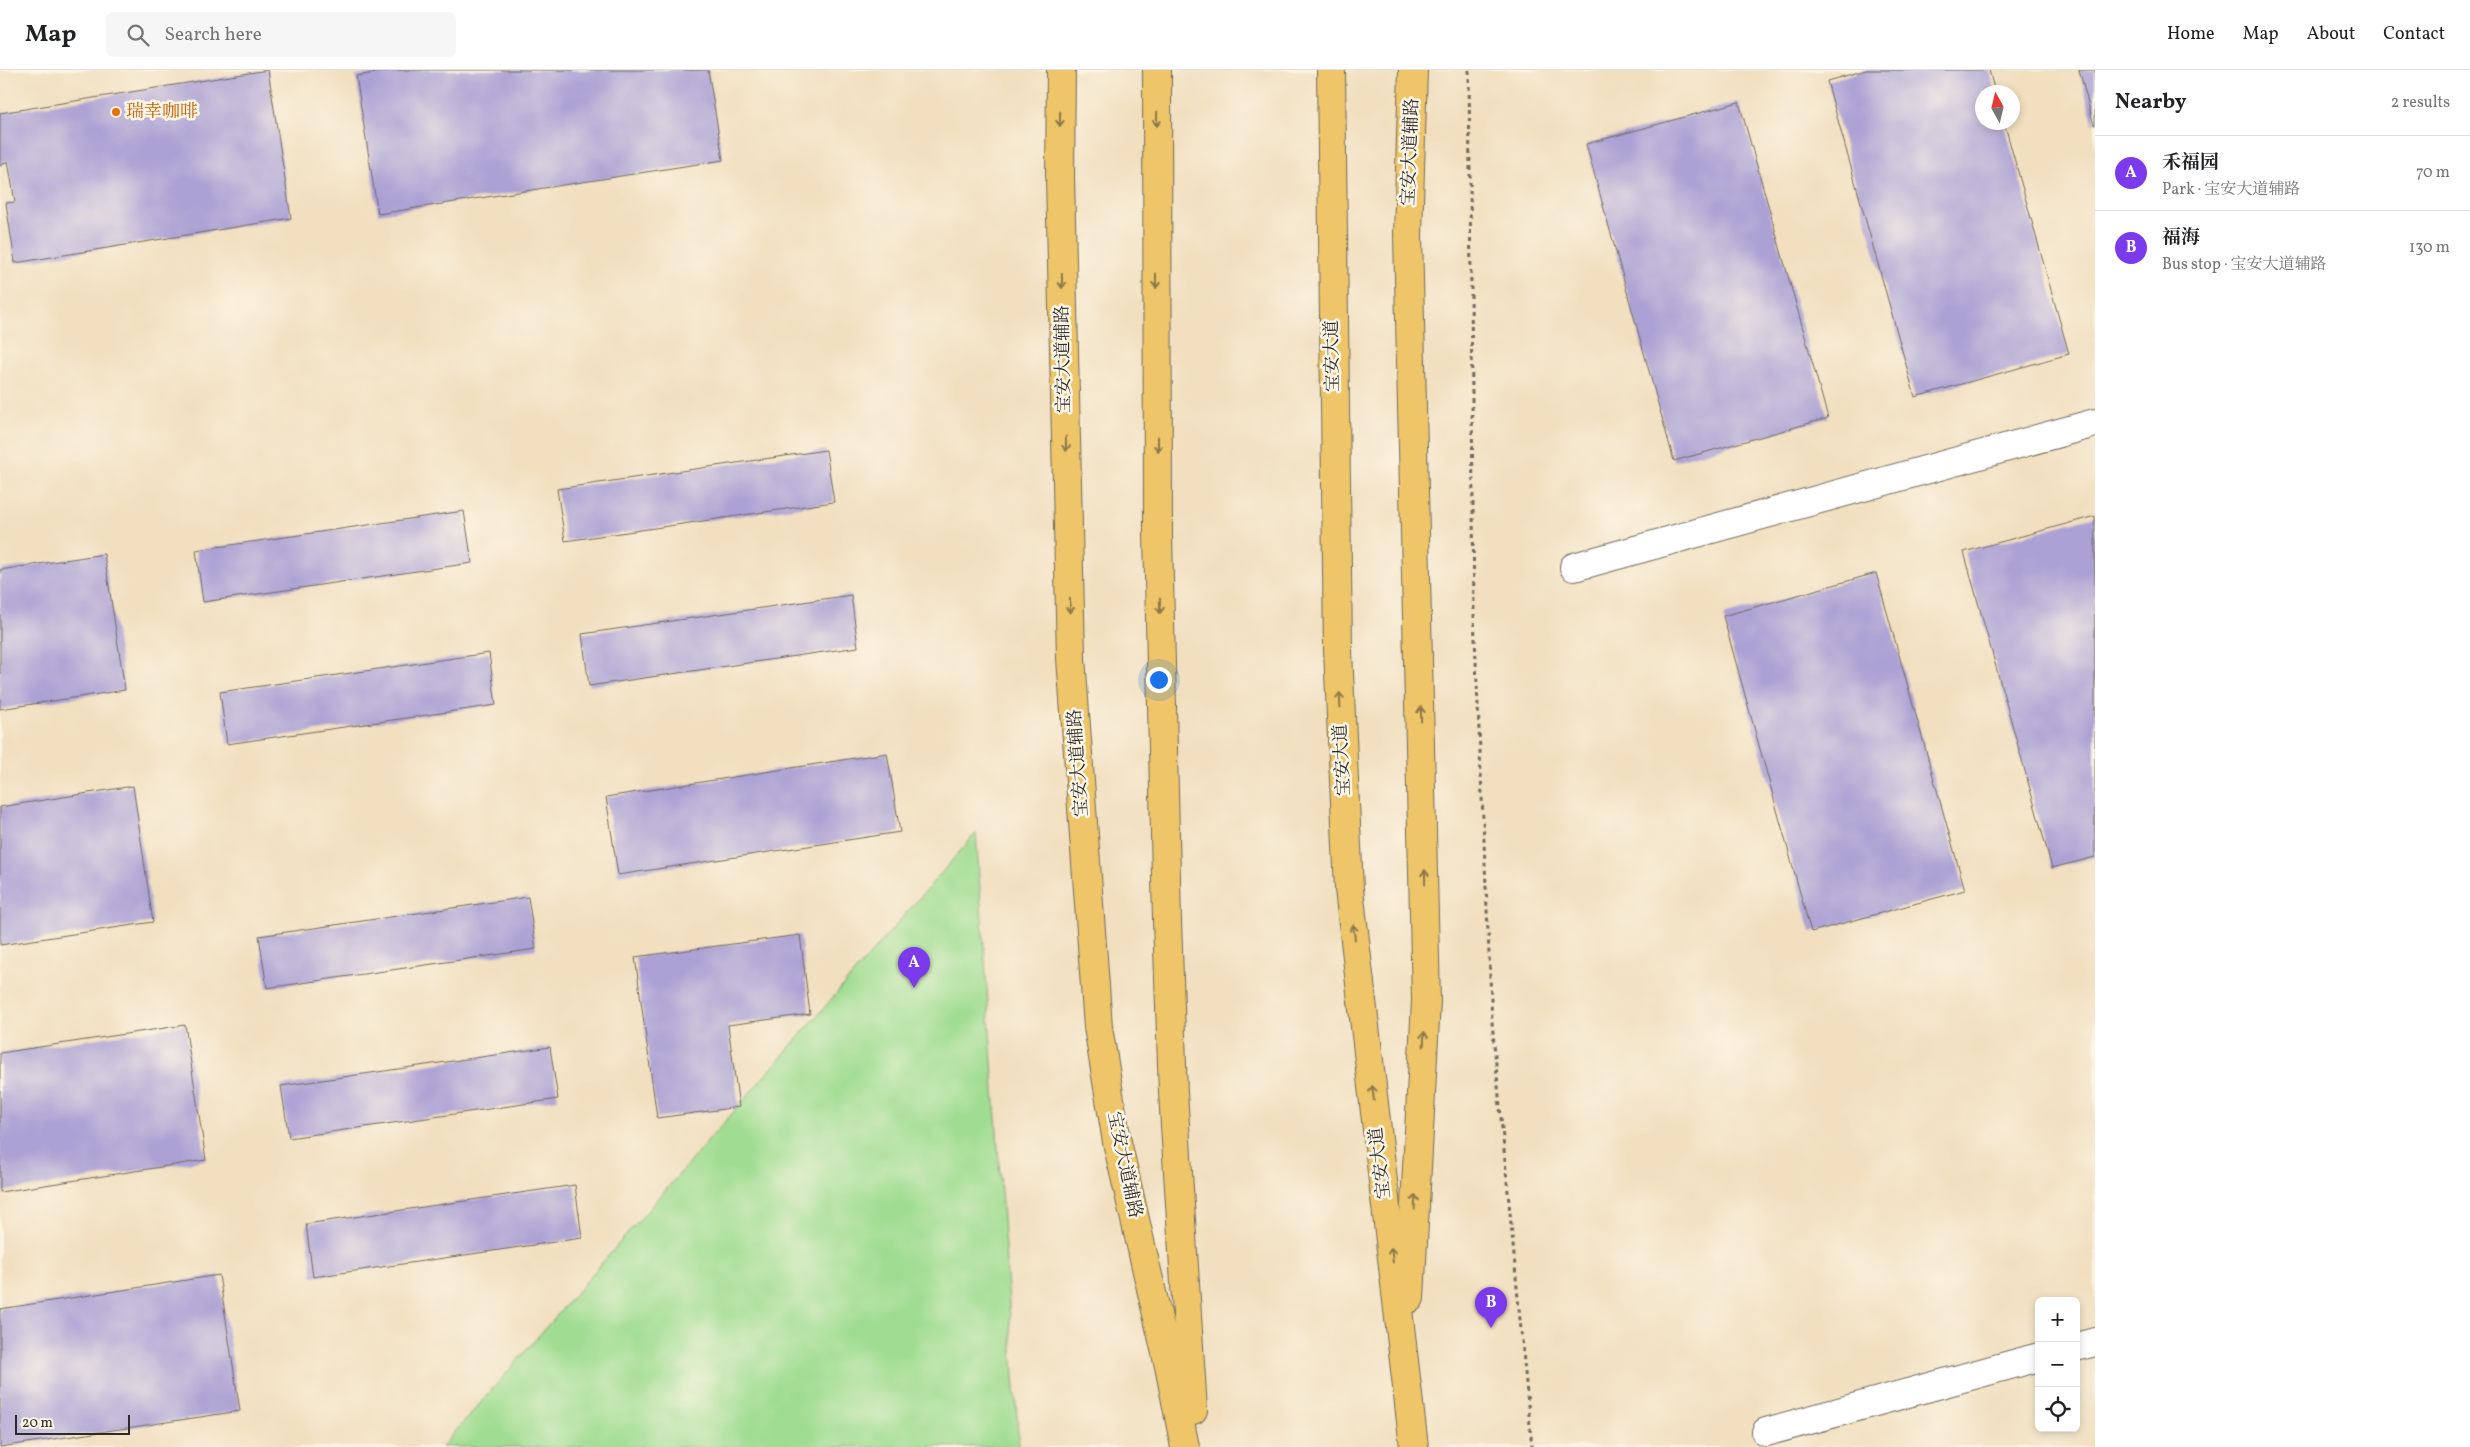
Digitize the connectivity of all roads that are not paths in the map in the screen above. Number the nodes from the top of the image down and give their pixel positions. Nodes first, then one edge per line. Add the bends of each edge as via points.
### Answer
1 (1061, 70) edge
2 (1157, 70) edge
3 (1331, 70) edge
4 (1413, 70) edge
5 (2095, 423) edge
6 (1574, 567) dead end
7 (2095, 1342) edge
8 (2080, 1346) edge
9 (2035, 1359) edge
10 (1406, 1373) junction
11 (1766, 1432) dead end
12 (1185, 1447) edge
13 (1196, 1447) edge
14 (1414, 1447) edge
15 (1425, 1447) edge

1 -> 12 main road, 宝安大道辅路 via 1060,176 1071,658 1098,1027 1117,1142
2 -> 13 main road via 1158,525 1168,930 1174,1103
10 -> 3 main road, 宝安大道 via 1349,889 1338,651
10 -> 4 main road, 宝安大道辅路 via 1426,1001 1408,235
5 - 6 street
7 - 8 street
9 - 11 street
10 - 14 main road, 宝安大道
10 - 15 main road

